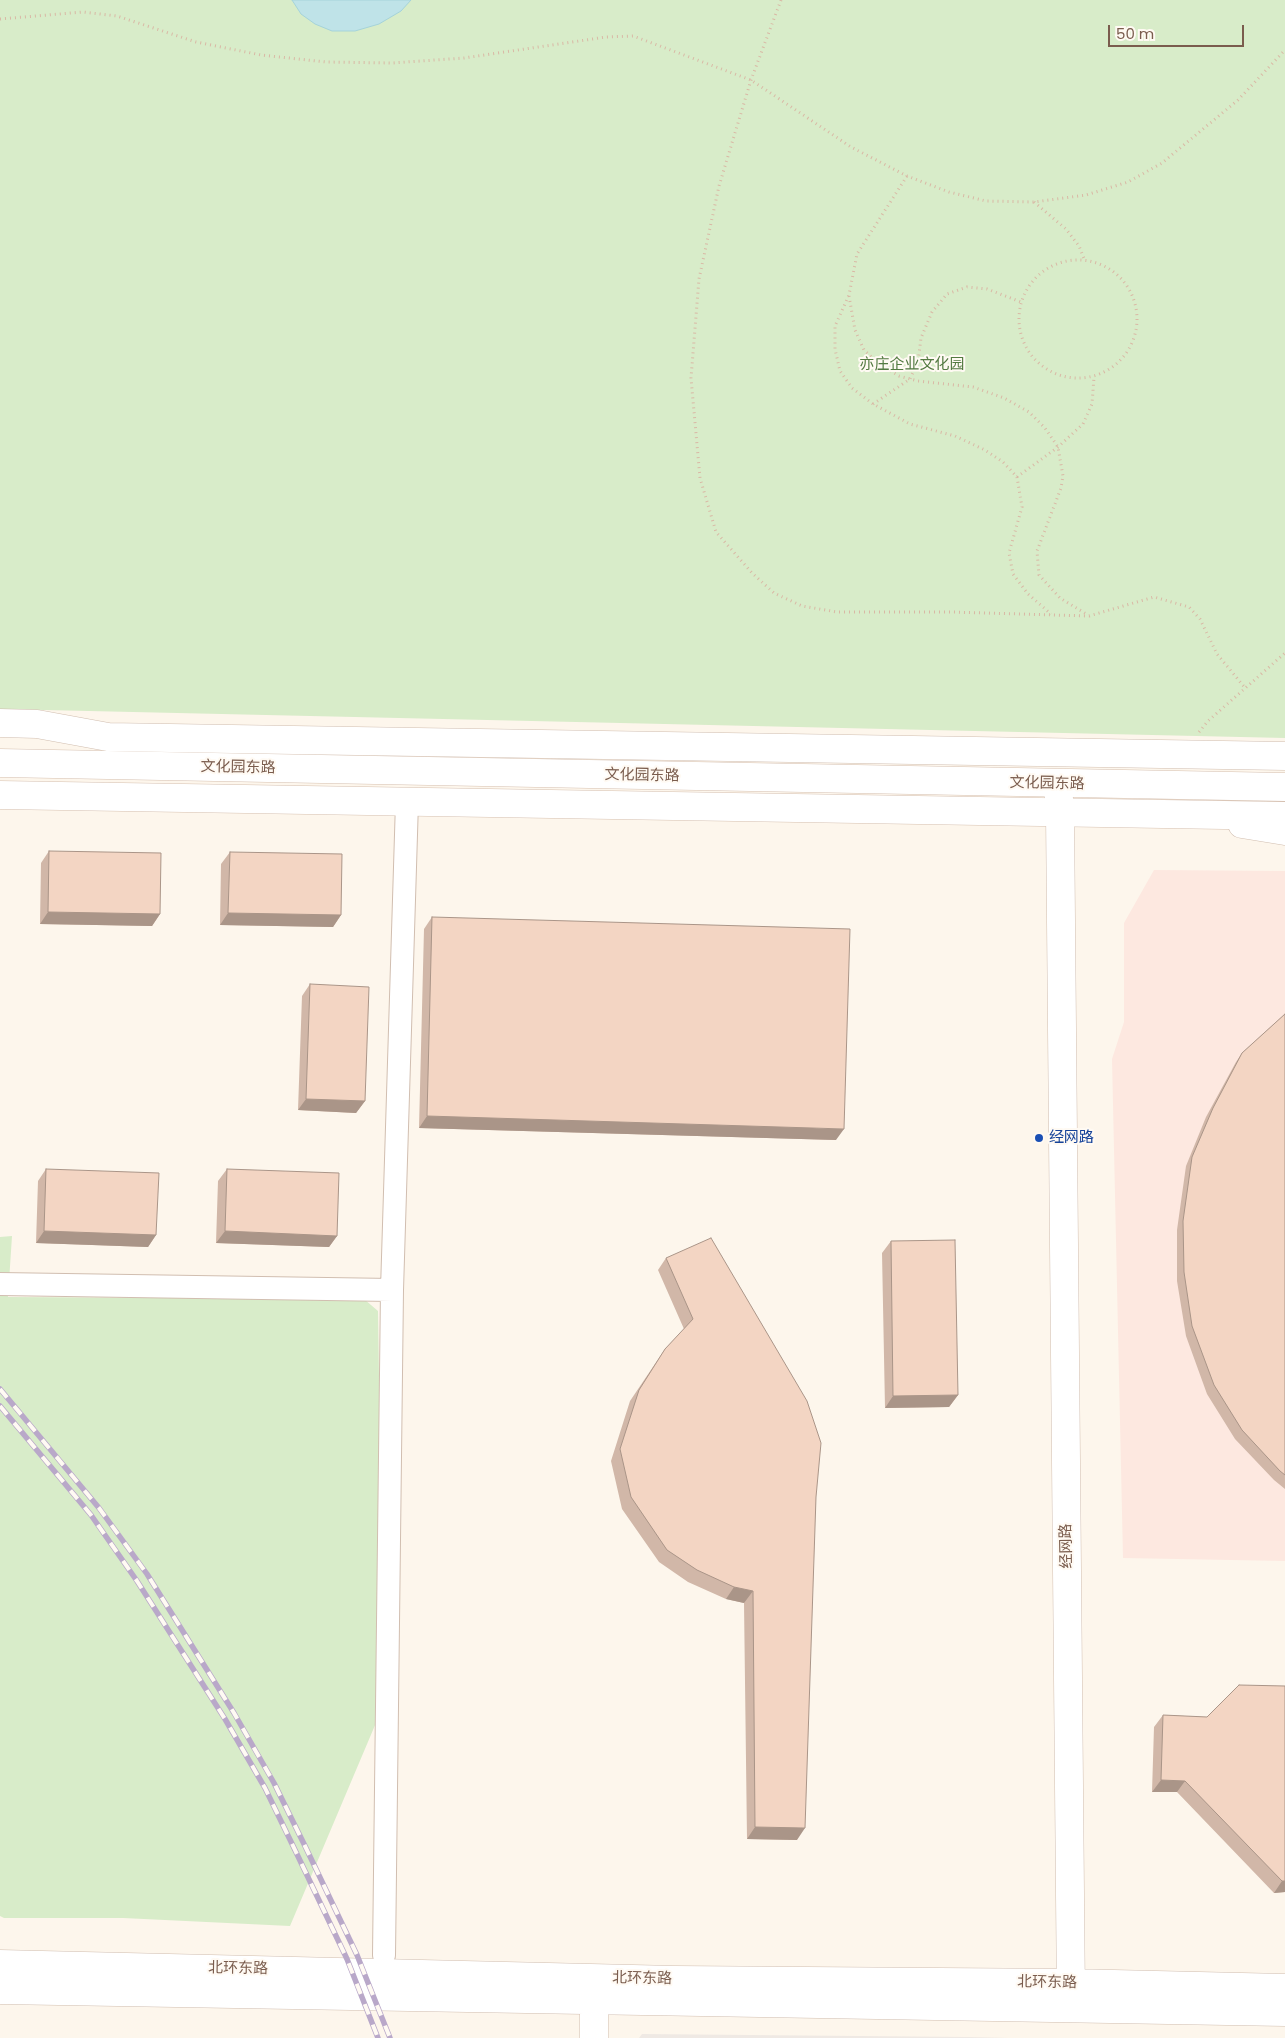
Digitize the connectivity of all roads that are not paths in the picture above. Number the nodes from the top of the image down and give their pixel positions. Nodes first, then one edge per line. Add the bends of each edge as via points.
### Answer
1 (0, 722) edge
2 (108, 737) junction
3 (1285, 756) edge
4 (0, 763) edge
5 (214, 768) junction
6 (1058, 784) junction
7 (1285, 787) edge
8 (0, 795) edge
9 (407, 802) junction
10 (1060, 813) junction
11 (1181, 815) junction
12 (1285, 816) edge
13 (1285, 831) edge
14 (0, 1284) edge
15 (392, 1290) junction
16 (0, 1946) edge
17 (384, 1955) junction
18 (0, 1964) edge
19 (417, 1974) junction
20 (1285, 1988) edge
21 (594, 1989) junction
22 (0, 1990) edge
23 (1071, 1995) junction
24 (1285, 2012) edge
25 (594, 2038) edge

1 - 2 street via 37,724
2 - 3 street
2 - 5 street
4 - 5 street, 文化园东路
5 - 6 street, 文化园东路
6 - 7 street, 文化园东路
6 - 10 street, 经网路
8 - 9 street, 文化园东路
9 - 10 street, 文化园东路
9 - 15 street
10 - 11 street, 文化园东路
10 - 23 street, 经网路
11 - 12 street, 文化园东路
11 - 13 street
14 - 15 street
15 - 17 street
16 - 17 street via 7,1950
17 - 19 street
18 - 19 street, 北环东路
19 - 21 street, 北环东路
20 - 23 street, 北环东路
21 - 22 street, 北环东路
21 - 23 street, 北环东路
21 - 25 street
23 - 24 street, 北环东路

